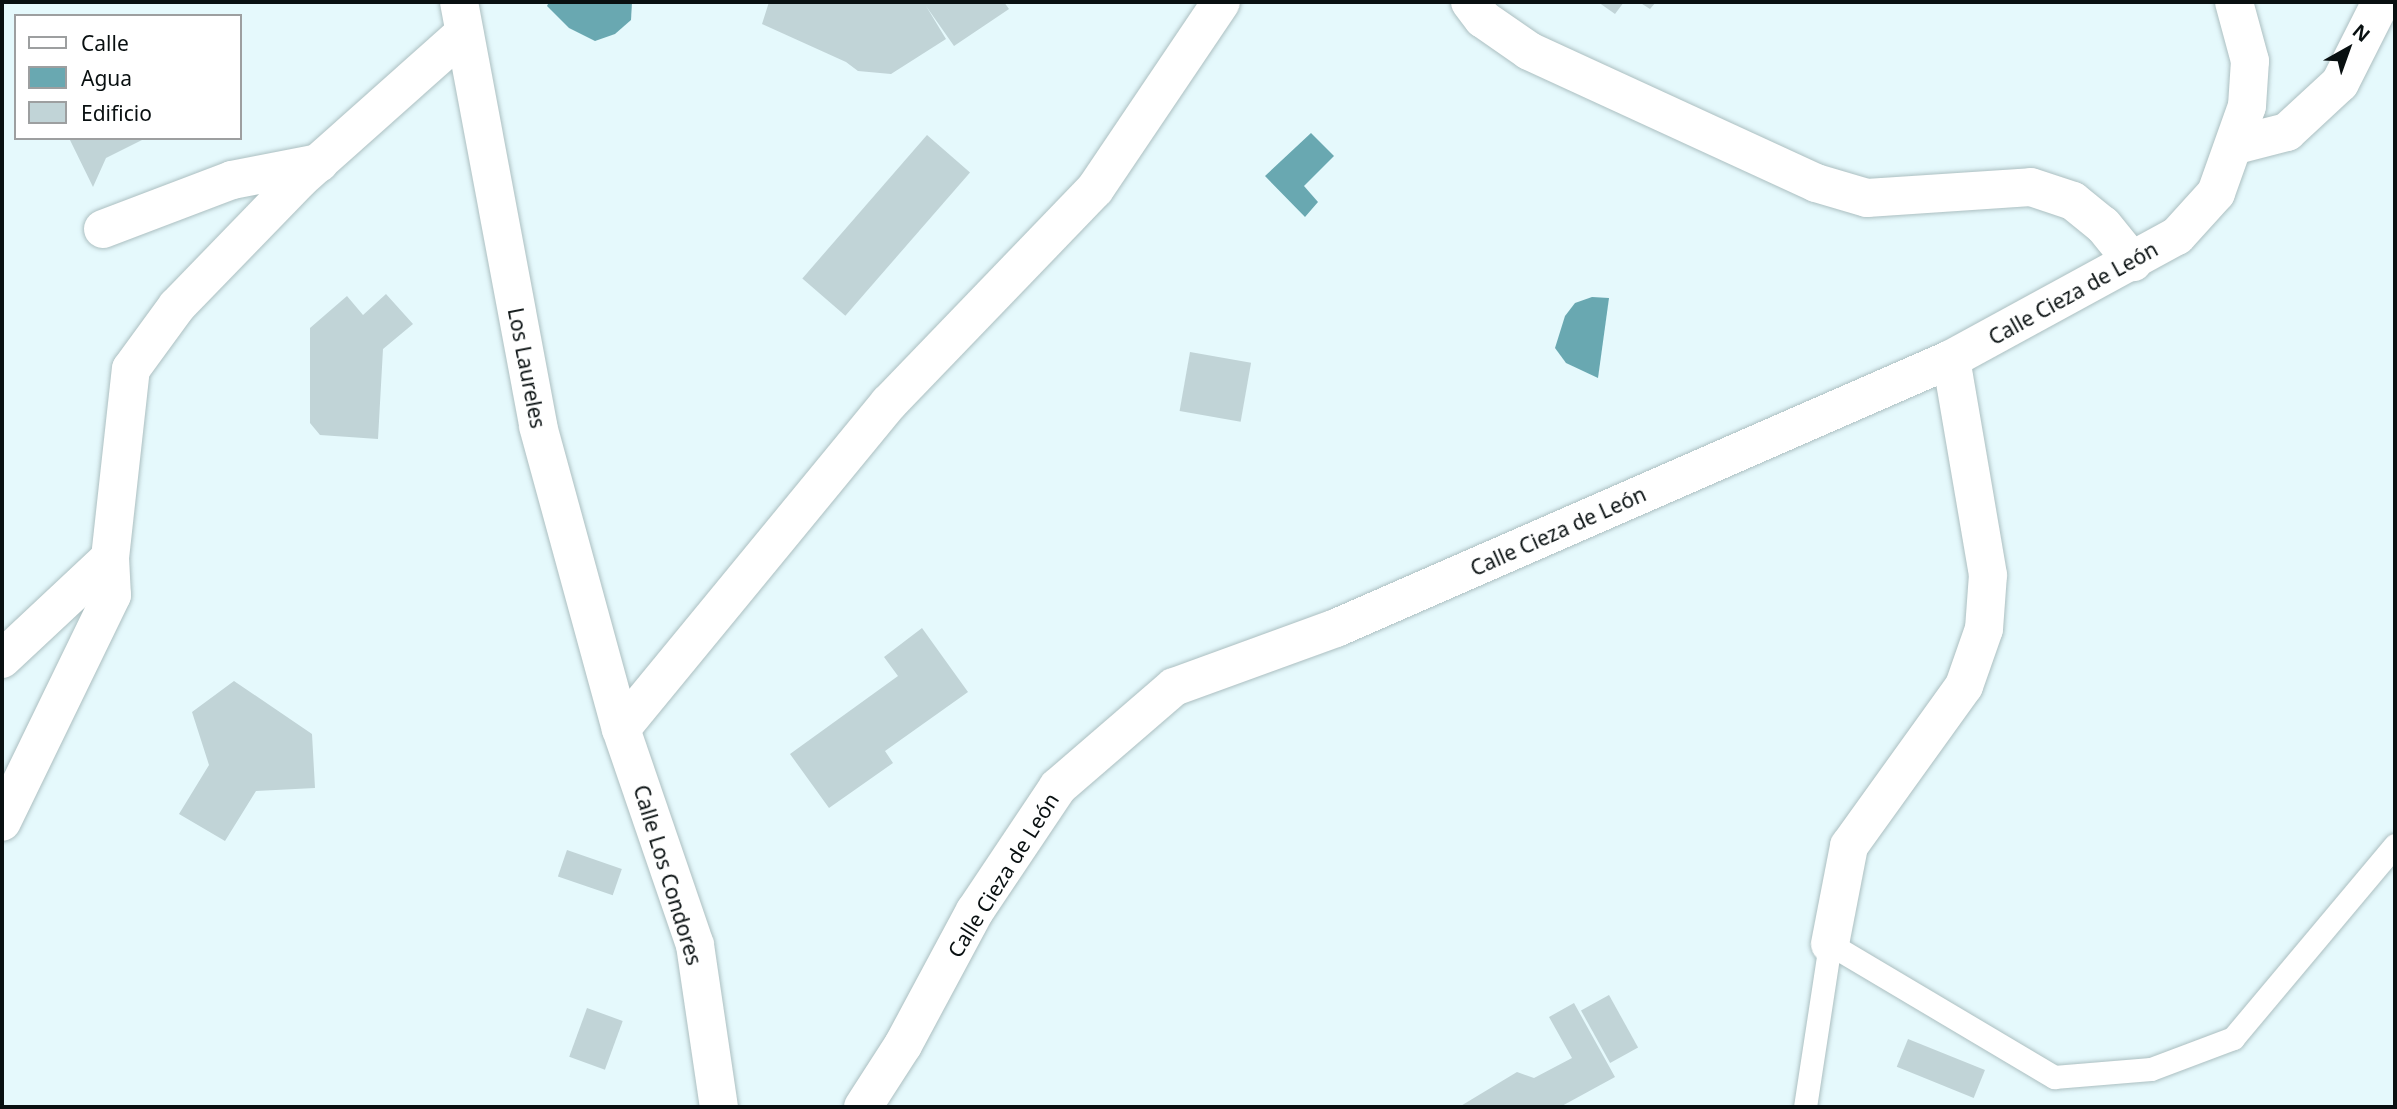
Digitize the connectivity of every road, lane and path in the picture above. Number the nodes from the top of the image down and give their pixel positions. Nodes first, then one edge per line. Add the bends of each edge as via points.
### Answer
1 (1221, 2) edge
2 (1470, 2) edge
3 (2234, 2) edge
4 (2381, 2) edge
5 (461, 17) edge
6 (2236, 145) junction
7 (319, 163) junction
8 (103, 229) dead end
9 (2133, 262) junction
10 (1951, 359) junction
11 (110, 558) junction
12 (2, 659) edge
13 (621, 729) junction
14 (2, 822) edge
15 (2395, 845) edge
16 (1830, 944) junction
17 (719, 1107) edge
18 (863, 1107) edge
19 (1805, 1107) edge

1 - 13 street via 1095,189 889,403
2 - 9 street via 1483,19 1529,51 1816,183 1867,198 2031,187 2073,201 2104,225
3 - 6 street, Calle Cieza de León via 2249,61 2247,106
4 - 6 street via 2340,83 2287,132
5 - 7 street
5 - 13 street, Los Laureles via 538,426
6 - 9 street, Calle Cieza de León via 2216,193 2177,236
7 - 8 street via 232,180
7 - 11 street via 177,306 131,369
9 - 10 street, Calle Cieza de León
10 - 16 street via 1988,575 1984,629 1964,686 1849,846
10 - 18 street, Calle Cieza de León via 1336,628 1174,687 1058,788 975,911 904,1045
11 - 12 street
11 - 14 street via 112,595
13 - 17 street, Calle Los Condores via 695,945
15 - 16 lane via 2233,1038 2151,1069 2054,1077
16 - 19 lane

